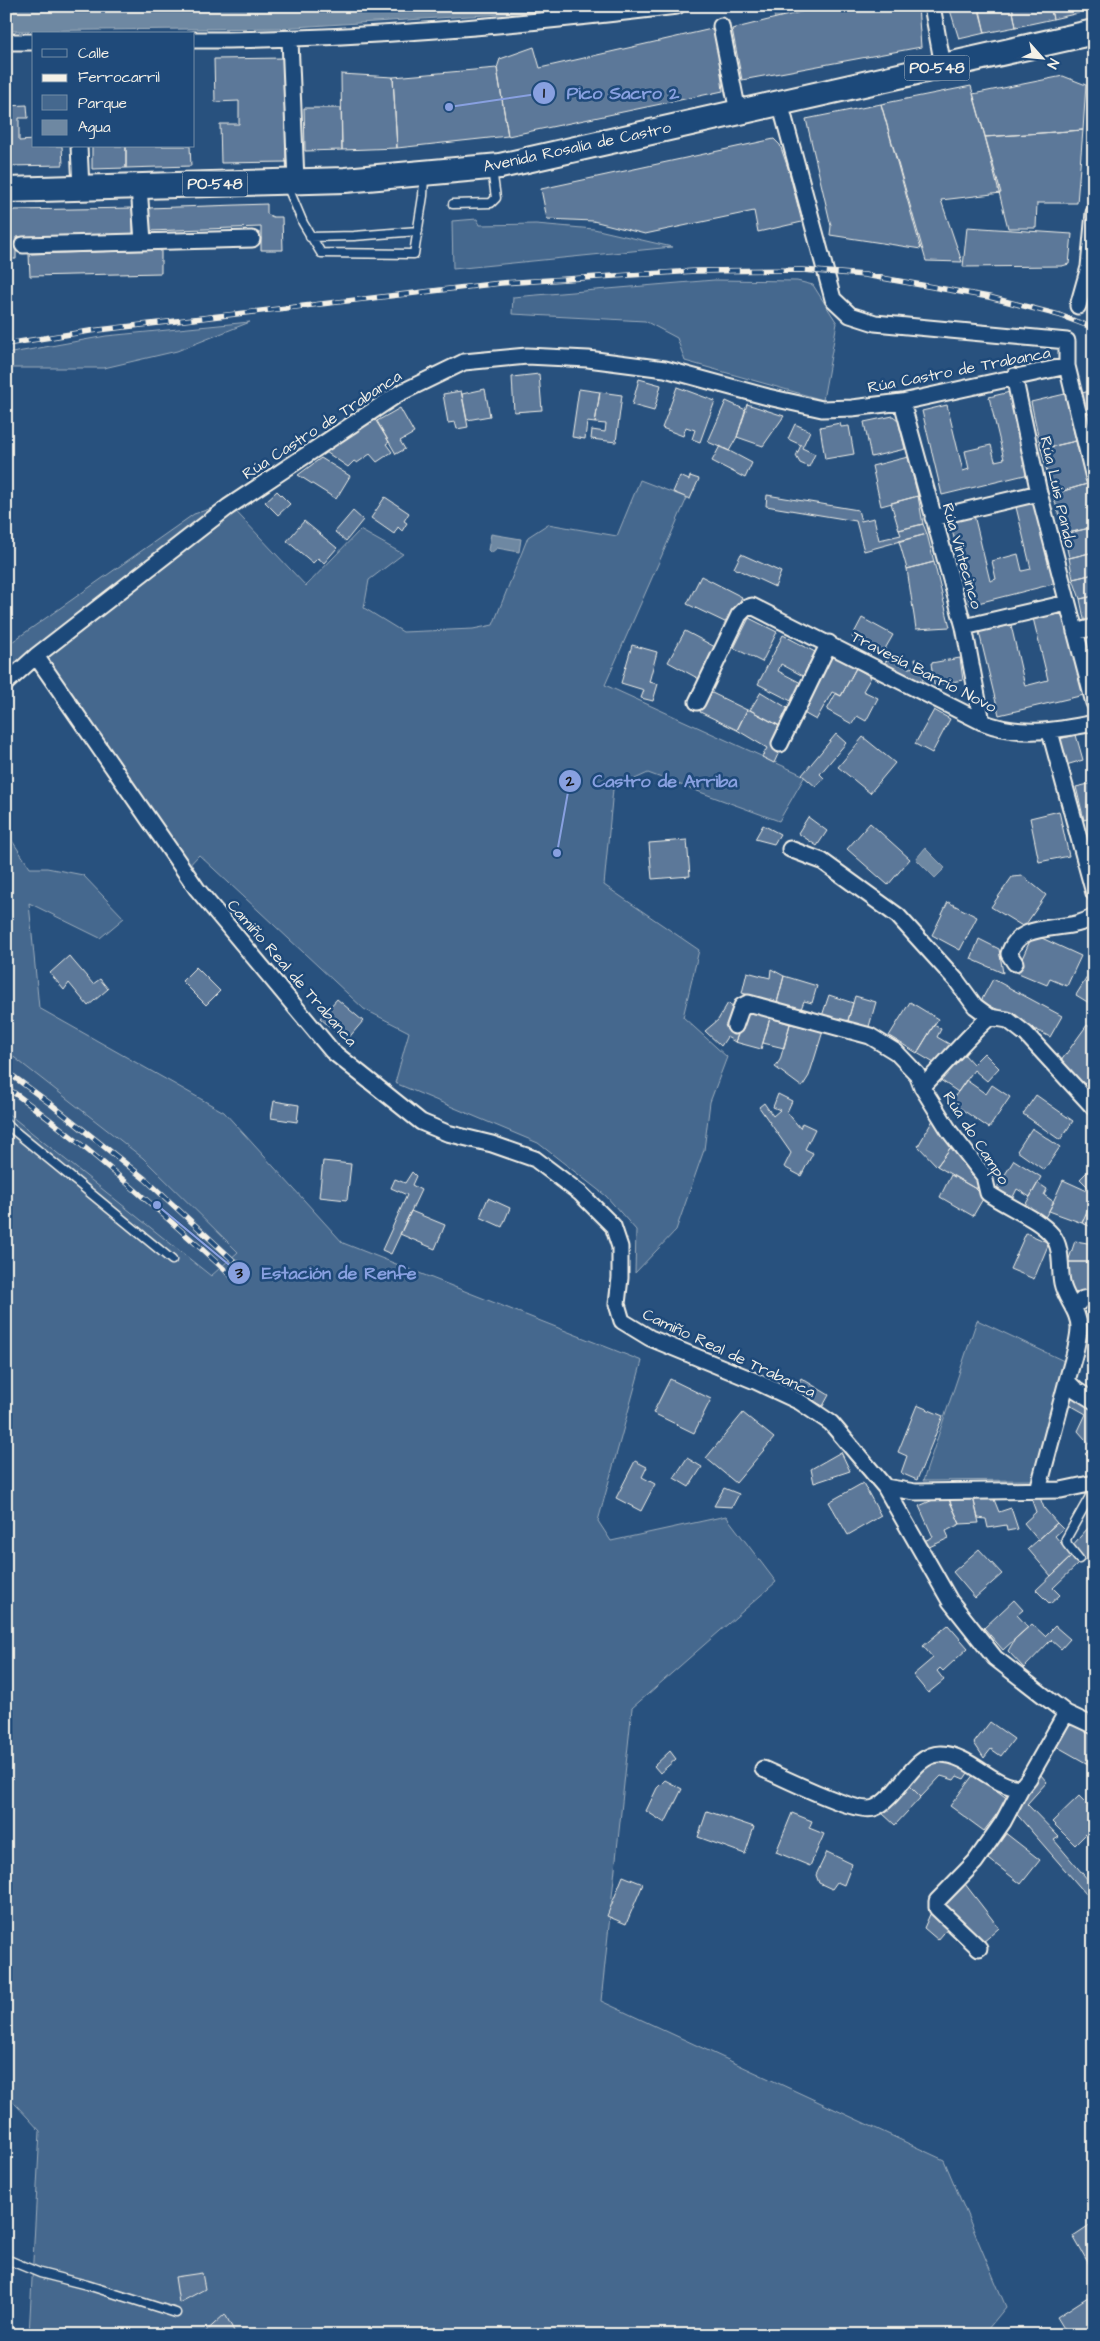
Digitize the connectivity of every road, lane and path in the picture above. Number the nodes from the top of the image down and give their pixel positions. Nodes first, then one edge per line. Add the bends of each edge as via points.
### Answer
1 (677, 6) edge
2 (932, 6) edge
3 (721, 26) dead end
4 (1094, 32) edge
5 (195, 40) edge
6 (290, 40) junction
7 (6, 42) edge
8 (32, 42) edge
9 (943, 66) junction
10 (780, 103) junction
11 (738, 112) junction
12 (79, 148) edge
13 (492, 167) junction
14 (424, 173) junction
15 (291, 180) junction
16 (139, 186) junction
17 (81, 188) junction
18 (6, 190) edge
19 (453, 204) dead end
20 (1094, 213) edge
21 (418, 231) junction
22 (310, 237) junction
23 (252, 239) dead end
24 (143, 241) junction
25 (23, 246) dead end
26 (1078, 306) dead end
27 (1067, 366) junction
28 (1014, 376) junction
29 (902, 402) junction
30 (1094, 478) edge
31 (1038, 493) junction
32 (933, 518) junction
33 (1067, 603) junction
34 (1094, 627) edge
35 (964, 628) junction
36 (1075, 632) junction
37 (829, 643) junction
38 (36, 656) junction
39 (6, 683) edge
40 (696, 702) dead end
41 (1094, 703) edge
42 (982, 722) junction
43 (1094, 724) edge
44 (1050, 732) junction
45 (780, 744) dead end
46 (790, 849) dead end
47 (1094, 893) edge
48 (1094, 916) edge
49 (1015, 963) dead end
50 (990, 1016) junction
51 (735, 1026) dead end
52 (922, 1087) junction
53 (1094, 1108) edge
54 (6, 1124) edge
55 (172, 1260) dead end
56 (1094, 1297) edge
57 (1073, 1308) junction
58 (1067, 1381) junction
59 (1094, 1400) edge
60 (1094, 1483) edge
61 (885, 1487) junction
62 (1038, 1490) junction
63 (1078, 1559) dead end
64 (1066, 1713) junction
65 (1094, 1726) edge
66 (762, 1769) dead end
67 (1021, 1788) junction
68 (979, 1948) dead end
69 (6, 2259) edge
70 (176, 2313) dead end

1 - 6 street via 505,25
2 - 9 street
3 - 11 street
4 - 9 main road, Avenida Rosalía de Castro / PO-548
5 - 6 street
6 - 15 street
7 - 8 street
9 - 10 main road, Avenida Rosalía de Castro / PO-548
10 - 11 main road, Avenida Rosalía de Castro / PO-548
10 - 27 street via 833,299 850,315 875,323 1067,341
11 - 13 main road, Avenida Rosalía de Castro / PO-548
12 - 17 street
13 - 14 main road, Avenida Rosalía de Castro / PO-548
13 - 19 lane via 496,198 491,203
14 - 15 main road, Avenida Rosalía de Castro / PO-548 via 344,180
14 - 21 lane
15 - 16 main road, Avenida Rosalía de Castro / PO-548
15 - 22 lane
16 - 17 main road, Avenida Rosalía de Castro / PO-548
16 - 24 street
17 - 18 main road, Avenida Rosalía de Castro / PO-548
20 - 26 street via 1089,267
21 - 22 lane
21 - 22 lane via 414,254 321,253
23 - 24 street
24 - 25 street
27 - 28 street, Rúa Castro de Trabanca
27 - 30 street
28 - 29 street, Rúa Castro de Trabanca
28 - 31 street, Rúa Luis Pando
29 - 32 street, Rúa Vintecinco
29 - 38 street, Rúa Castro de Trabanca via 822,409 665,369 588,359 526,356 464,362 398,394 236,502
31 - 32 street
31 - 33 street, Rúa Luis Pando
32 - 35 street, Rúa Vintecinco
33 - 35 street
33 - 36 street, Rúa Luis Pando
34 - 36 street
35 - 42 street, Rúa Vintecinco
36 - 41 street, Rúa Luis Pando
37 - 40 street, Travesía Barrio Novo via 761,609 746,608
37 - 42 street, Travesía Barrio Novo
37 - 45 street, Travesía Barrio Novo
38 - 39 street, Rúa Castro de Trabanca
38 - 61 street, Camiño Real de Trabanca via 197,889 332,1051 421,1122 535,1160 580,1193 612,1226 620,1247 617,1304 622,1322 650,1338 800,1402 831,1423
42 - 44 street, Travesía Barrio Novo via 1001,730
43 - 44 street, Travesía Barrio Novo
44 - 47 street
46 - 50 street via 822,861 898,916 975,1006
48 - 49 street via 1084,922 1034,931 1020,938 1008,954
50 - 52 street, Rúa do Campo
50 - 53 street via 1008,1020 1026,1034
51 - 52 street, Rúa do Campo via 742,1006 748,1003 870,1036 896,1052 917,1074
52 - 57 street, Rúa do Campo via 950,1132 984,1176 988,1194 1053,1236 1062,1283
54 - 55 lane
56 - 57 street via 1083,1299
57 - 58 street, Rúa do Campo via 1079,1329
58 - 59 street
58 - 62 street, Rúa do Campo
60 - 62 street via 1061,1490
60 - 63 lane via 1066,1539
61 - 62 street via 915,1492
61 - 64 street, Camiño Real de Trabanca via 950,1600 974,1633 995,1658
64 - 65 street, Camiño Real de Trabanca
64 - 67 street
66 - 67 street via 844,1804 864,1808 873,1808 884,1801 928,1756 942,1754 962,1760 1012,1788
67 - 68 street via 1003,1822 975,1862 937,1901 937,1908
69 - 70 lane via 40,2273 87,2284

